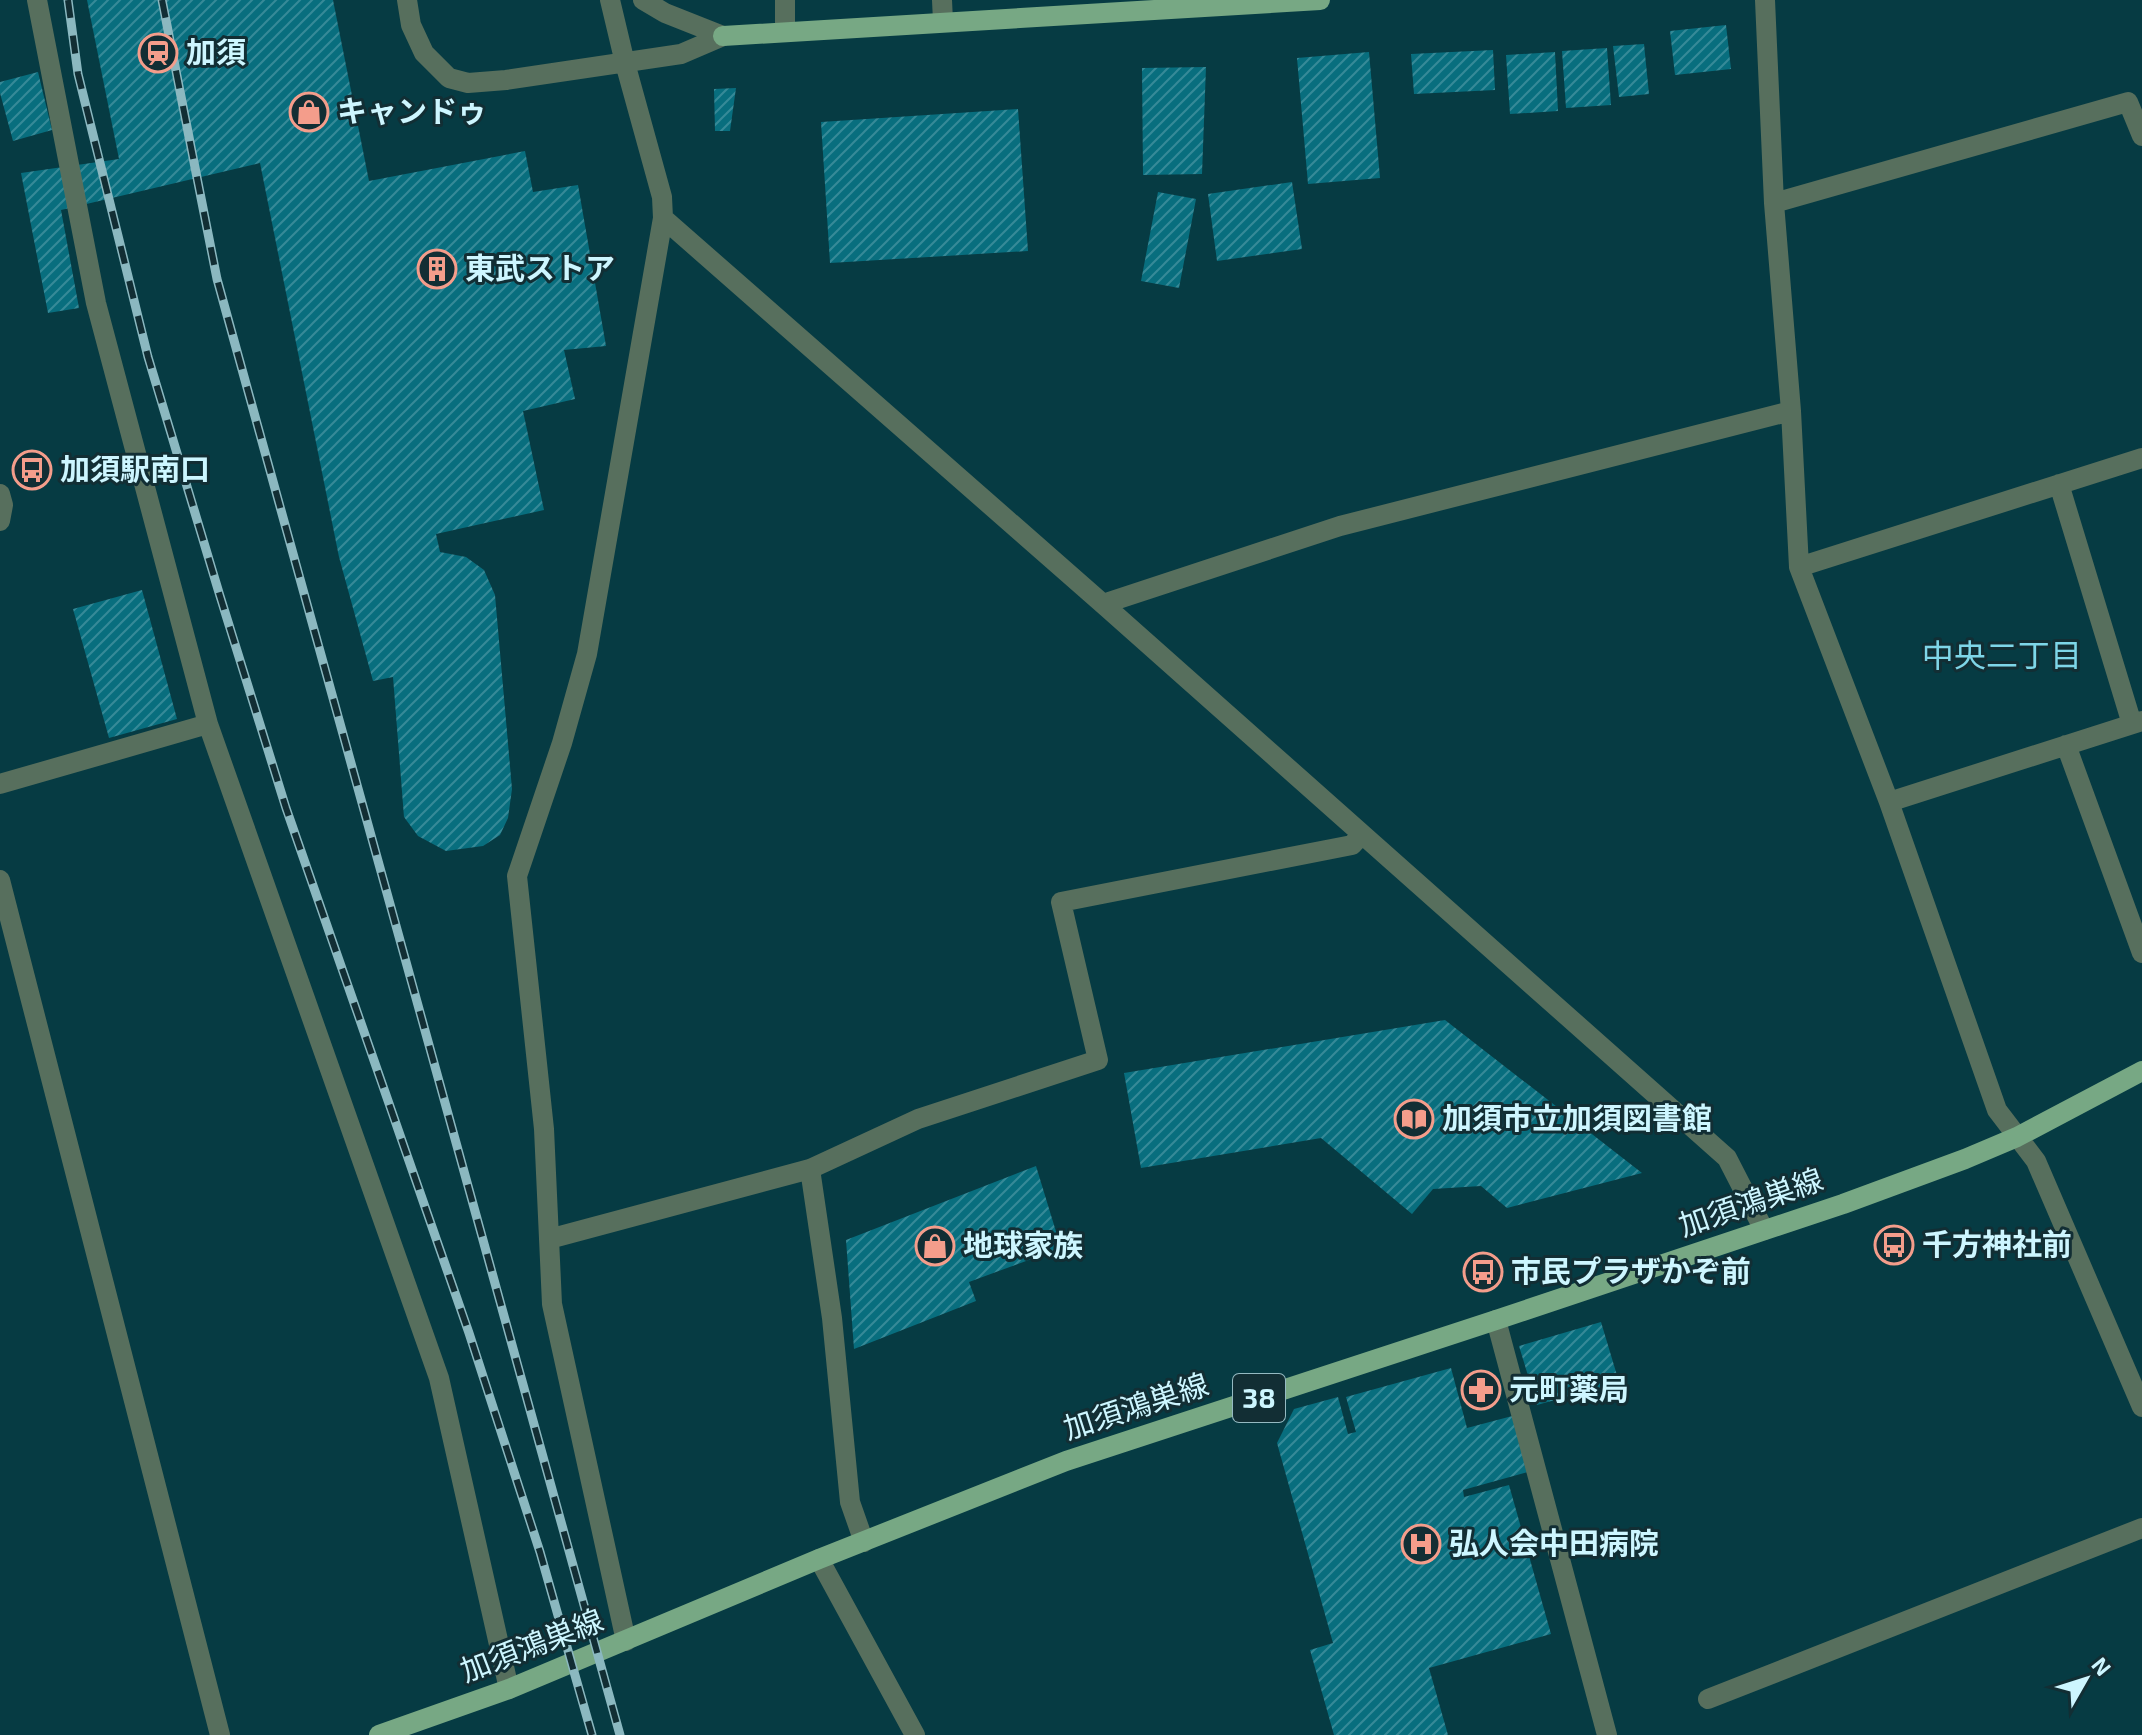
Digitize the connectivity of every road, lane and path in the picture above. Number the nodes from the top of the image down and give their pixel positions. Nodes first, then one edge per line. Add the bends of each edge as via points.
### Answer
1 (37, 0) edge
2 (407, 0) edge
3 (610, 0) edge
4 (643, 0) edge
5 (785, 0) edge
6 (942, 0) edge
7 (1320, 0) edge
8 (1765, 0) edge
9 (943, 21) junction
10 (785, 30) junction
11 (723, 36) junction
12 (625, 63) junction
13 (2142, 136) edge
14 (1774, 203) junction
15 (663, 218) junction
16 (1791, 411) junction
17 (2142, 458) edge
18 (2059, 484) junction
19 (0, 494) edge
20 (0, 521) edge
21 (1799, 567) junction
22 (1103, 604) junction
23 (2137, 722) edge
24 (208, 724) junction
25 (2066, 745) junction
26 (0, 784) edge
27 (1889, 802) junction
28 (1362, 834) junction
29 (0, 880) edge
30 (2142, 953) edge
31 (2142, 1071) edge
32 (2017, 1137) junction
33 (810, 1169) junction
34 (1764, 1230) junction
35 (549, 1239) junction
36 (1496, 1320) junction
37 (2142, 1407) edge
38 (2142, 1528) edge
39 (864, 1542) junction
40 (819, 1559) junction
41 (626, 1641) junction
42 (509, 1689) junction
43 (1708, 1699) dead end
44 (220, 1735) edge
45 (379, 1735) edge
46 (915, 1735) edge
47 (1607, 1735) edge

1 - 24 street via 96,303
2 - 12 street via 424,53 449,78 468,83 506,80
3 - 12 street
4 - 11 street
5 - 10 street
6 - 9 street
7 - 9 main road
8 - 14 street
9 - 10 main road
10 - 11 main road
11 - 12 street via 681,54
12 - 15 street via 662,197
13 - 14 street via 2128,102
14 - 16 street
15 - 22 street
15 - 35 street via 587,654 517,876 544,1129
16 - 21 street
16 - 22 street via 1340,526
17 - 18 street
18 - 21 street
18 - 23 street
19 - 20 street
21 - 27 street
22 - 28 street
23 - 25 street
24 - 26 street
24 - 42 street via 439,1378
25 - 27 street
25 - 30 street
27 - 32 street via 1997,1110
28 - 33 street via 1352,845 1061,902 1098,1060 918,1119
28 - 34 street via 1727,1158
29 - 44 street
31 - 32 main road, 加須鴻巣線 / 38
32 - 34 main road, 加須鴻巣線 / 38
32 - 37 street via 2036,1161
33 - 35 street
33 - 39 street via 832,1318 850,1502
34 - 36 main road, 加須鴻巣線 / 38
35 - 41 street via 552,1304
36 - 39 main road, 加須鴻巣線 / 38 via 1066,1461
36 - 47 street
38 - 43 street
39 - 40 main road, 加須鴻巣線 / 38
40 - 41 main road, 加須鴻巣線 / 38
40 - 46 street
41 - 42 main road, 加須鴻巣線 / 38
42 - 45 main road, 加須鴻巣線 / 38

